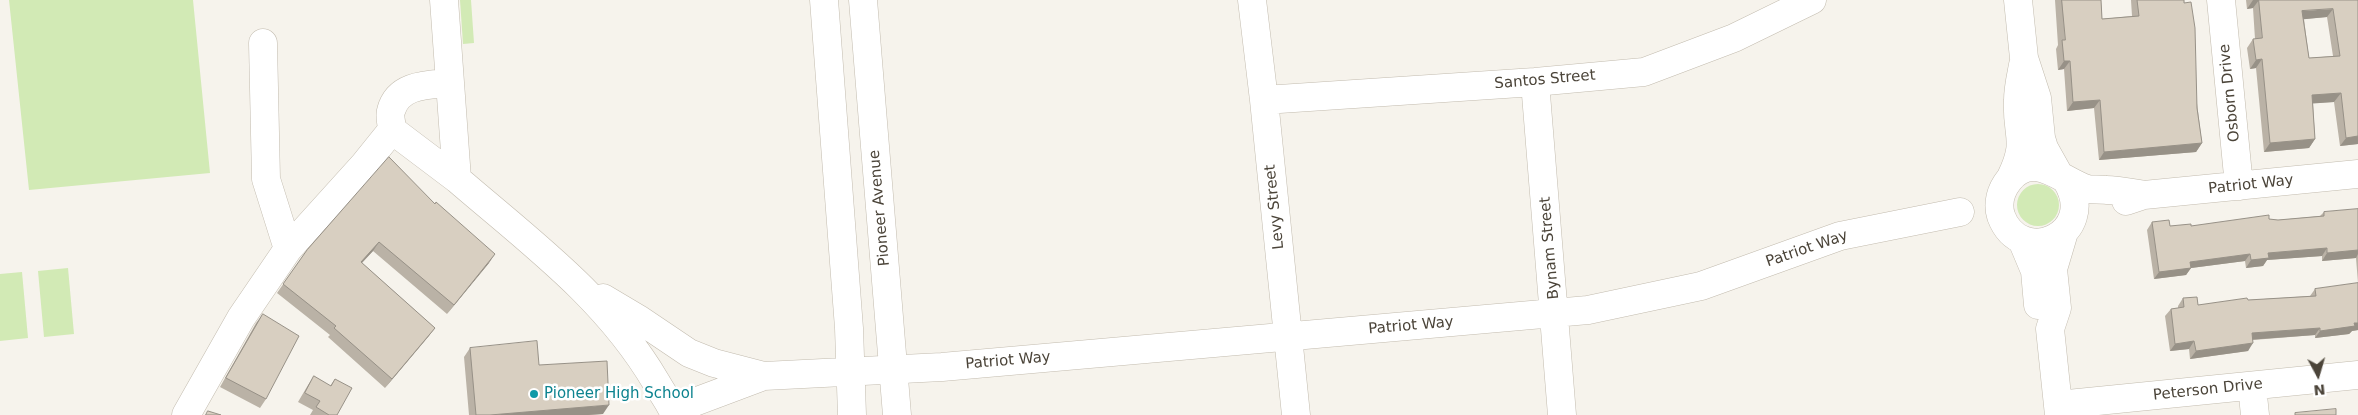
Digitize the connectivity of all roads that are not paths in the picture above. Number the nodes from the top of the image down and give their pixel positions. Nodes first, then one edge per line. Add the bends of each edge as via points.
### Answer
1 (444, 0) edge
2 (824, 0) edge
3 (863, 0) edge
4 (1252, 0) edge
5 (1812, 0) edge
6 (2018, 0) edge
7 (2221, 0) edge
8 (263, 43) dead end
9 (2024, 58) junction
10 (1535, 82) junction
11 (450, 83) junction
12 (1264, 100) junction
13 (392, 130) junction
14 (2358, 174) edge
15 (2062, 177) junction
16 (456, 179) junction
17 (2007, 183) junction
18 (2240, 186) junction
19 (2144, 195) junction
20 (1960, 212) junction
21 (2067, 228) junction
22 (2013, 232) junction
23 (288, 249) junction
24 (582, 286) junction
25 (1555, 314) junction
26 (2050, 329) junction
27 (1288, 336) junction
28 (893, 370) junction
29 (850, 372) junction
30 (2358, 375) edge
31 (764, 376) junction
32 (2252, 386) junction
33 (2059, 410) edge
34 (674, 413) edge
35 (186, 415) edge
36 (852, 415) edge
37 (897, 415) edge
38 (1296, 415) edge
39 (1562, 415) edge
40 (2255, 415) edge

1 - 11 street
2 - 29 street
3 - 28 street, Pioneer Avenue
4 - 12 street, Levy Street
5 - 10 street, Santos Street via 1734,38 1644,72
6 - 9 street
7 - 18 street, Osborn Drive
8 - 23 street via 266,179
9 - 15 street via 2037,98 2041,138
9 - 17 street via 2018,101 2022,142 2018,163
10 - 12 street, Santos Street
10 - 25 street, Bynam Street
11 - 13 street via 415,86 399,95 390,112
11 - 16 street
12 - 27 street, Levy Street
13 - 16 street
13 - 23 street via 364,166
14 - 18 street, Patriot Way
15 - 17 street via 2046,168 2034,167 2021,170
15 - 19 street, Patriot Way via 2096,190
15 - 21 street via 2076,202 2075,213
16 - 24 street
17 - 20 street via 1978,200 1967,202
17 - 22 street via 2000,200 2000,212
18 - 19 street, Patriot Way
19 - 21 street, Patriot Way via 2098,208
20 - 22 street via 1969,221
20 - 25 street, Patriot Way via 1840,236 1701,286
21 - 22 street via 2044,243
21 - 26 street via 2053,269 2057,308
22 - 26 street via 2035,271 2039,309
23 - 35 street via 241,318
24 - 31 street via 689,353
24 - 34 street via 646,364
25 - 27 street, Patriot Way
25 - 39 street, Bynam Street
26 - 33 street
27 - 28 street, Patriot Way
27 - 38 street, Levy Street
28 - 29 street, Patriot Way
28 - 37 street, Pioneer Avenue
29 - 31 street, Patriot Way
29 - 36 street
30 - 32 street, Peterson Drive
31 - 34 street
32 - 33 street, Peterson Drive
32 - 40 street

